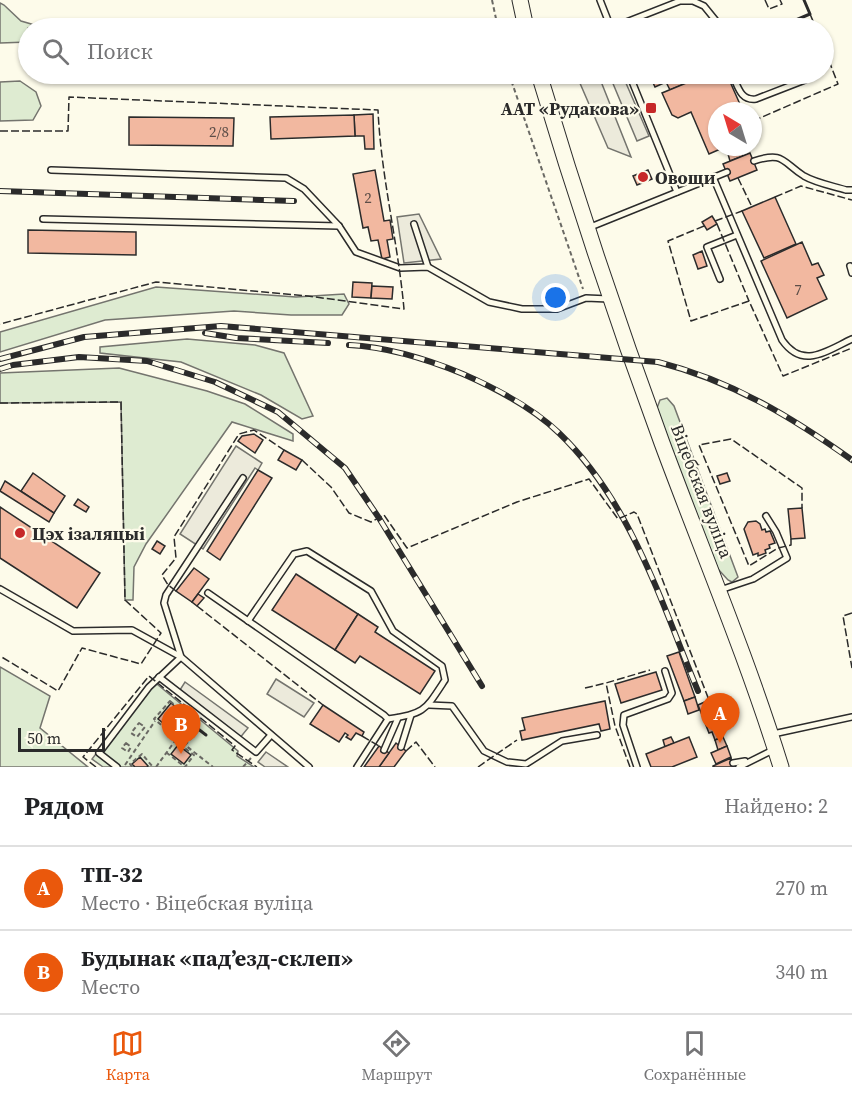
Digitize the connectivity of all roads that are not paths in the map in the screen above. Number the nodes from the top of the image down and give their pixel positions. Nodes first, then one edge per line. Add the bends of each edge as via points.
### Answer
1 (520, 0) edge
2 (600, 0) edge
3 (524, 18) edge
4 (607, 18) edge
5 (637, 18) edge
6 (714, 18) edge
7 (541, 84) edge
8 (633, 84) edge
9 (737, 84) edge
10 (794, 84) edge
11 (754, 161) dead end
12 (51, 170) dead end
13 (726, 172) dead end
14 (713, 177) junction
15 (852, 190) edge
16 (677, 192) junction
17 (43, 219) dead end
18 (414, 224) dead end
19 (339, 226) junction
20 (586, 229) junction
21 (737, 235) junction
22 (850, 266) dead end
23 (428, 267) junction
24 (852, 273) edge
25 (720, 279) dead end
26 (611, 299) junction
27 (852, 339) edge
28 (243, 478) dead end
29 (766, 516) dead end
30 (0, 589) edge
31 (719, 591) junction
32 (208, 593) dead end
33 (248, 621) junction
34 (181, 657) junction
35 (665, 671) dead end
36 (159, 677) junction
37 (429, 705) junction
38 (411, 715) junction
39 (398, 717) junction
40 (852, 717) edge
41 (388, 719) junction
42 (271, 735) junction
43 (597, 735) dead end
44 (773, 741) junction
45 (401, 747) dead end
46 (384, 750) dead end
47 (750, 761) junction
48 (733, 763) dead end
49 (520, 765) edge
50 (117, 767) edge
51 (309, 767) edge
52 (357, 767) edge
53 (637, 767) edge
54 (739, 767) edge
55 (782, 767) edge

1 - 3 main road
2 - 4 lane
5 - 6 lane via 680,1 704,6
7 - 20 main road, Віцебская вуліца
8 - 16 lane
9 - 10 lane via 748,100
11 - 15 lane via 767,156 782,158 806,177
12 - 19 lane via 286,178 304,189
13 - 14 lane
14 - 16 lane
14 - 21 lane
16 - 20 lane
17 - 19 lane
18 - 23 lane
19 - 23 lane via 356,252 400,268
20 - 26 main road, Віцебская вуліца
21 - 25 lane via 707,247
21 - 27 lane via 789,350 813,357
22 - 24 lane
23 - 26 lane via 489,302 522,309 557,309 586,298
26 - 31 main road, Віцебская вуліца
28 - 34 lane via 166,595 164,603
29 - 31 lane via 787,558 753,579
30 - 34 lane via 73,631 132,630
31 - 44 main road, Віцебская вуліца
32 - 33 lane
33 - 37 lane via 294,554 307,551 371,591 393,631 442,666 444,680
33 - 41 lane
34 - 36 lane
34 - 42 lane
35 - 53 lane via 672,693 668,699 624,715 623,726
36 - 42 lane via 256,752
36 - 50 lane via 99,753
37 - 38 lane
37 - 49 lane via 452,706 484,751
38 - 39 lane
38 - 45 lane
39 - 41 lane
39 - 46 lane
40 - 44 lane
41 - 52 lane
42 - 51 lane
43 - 49 lane via 562,741
44 - 47 lane
44 - 55 main road, Віцебская вуліца
47 - 48 lane
47 - 54 lane

